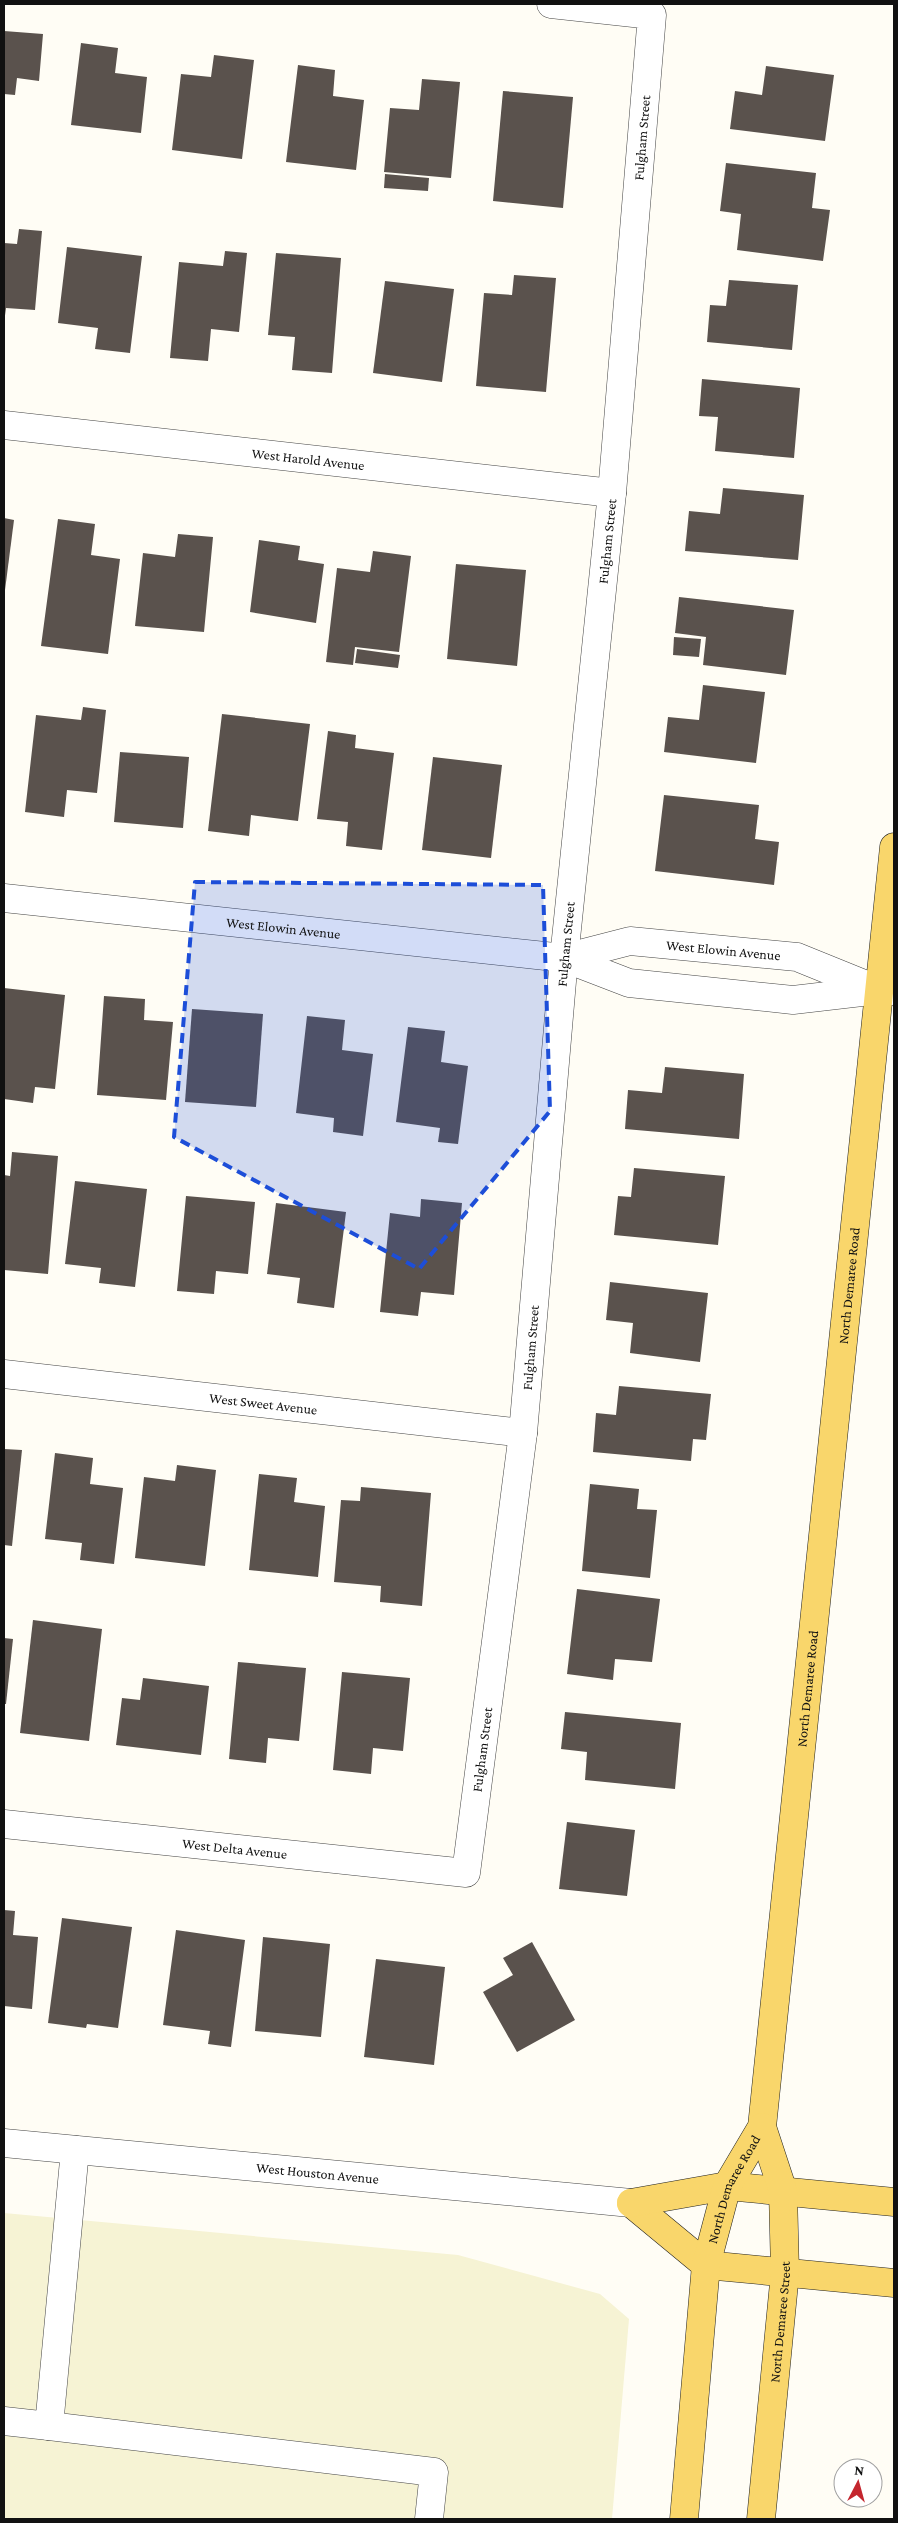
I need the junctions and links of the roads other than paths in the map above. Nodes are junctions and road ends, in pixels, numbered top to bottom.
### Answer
1 (551, 4) edge
2 (4, 424) edge
3 (612, 493) junction
4 (894, 847) edge
5 (4, 898) edge
6 (564, 958) junction
7 (887, 991) edge
8 (4, 1374) edge
9 (523, 1433) junction
10 (4, 1824) edge
11 (466, 1873) joint
12 (762, 2127) junction
13 (4, 2143) edge
14 (75, 2150) junction
15 (727, 2186) junction
16 (783, 2191) junction
17 (894, 2202) edge
18 (631, 2204) junction
19 (706, 2265) junction
20 (785, 2273) junction
21 (894, 2283) edge
22 (4, 2421) edge
23 (49, 2426) junction
24 (429, 2519) edge
25 (684, 2519) edge
26 (761, 2519) edge

1 - 3 street, Fulgham Street
2 - 3 street, West Harold Avenue
3 - 6 street, Fulgham Street
4 - 7 main road, North Demaree Road
5 - 6 street, West Elowin Avenue
6 - 7 street, West Elowin Avenue
6 - 7 street, West Elowin Avenue
6 - 9 street, Fulgham Street
7 - 12 main road, North Demaree Road
8 - 9 street, West Sweet Avenue
9 - 11 street, Fulgham Street
10 - 11 street, West Delta Avenue
12 - 15 main road, North Demaree Road
12 - 16 main road, North Demaree Street
13 - 14 street, West Houston Avenue
14 - 18 street, West Houston Avenue
14 - 23 street
15 - 16 main road, West Houston Avenue
15 - 18 main road, West Houston Avenue
15 - 19 main road, North Demaree Road
16 - 17 main road, West Houston Avenue
16 - 20 main road, North Demaree Street
18 - 19 main road
19 - 20 main road
19 - 25 main road, North Demaree Road
20 - 21 main road
20 - 26 main road, North Demaree Street
22 - 23 street
23 - 24 street

